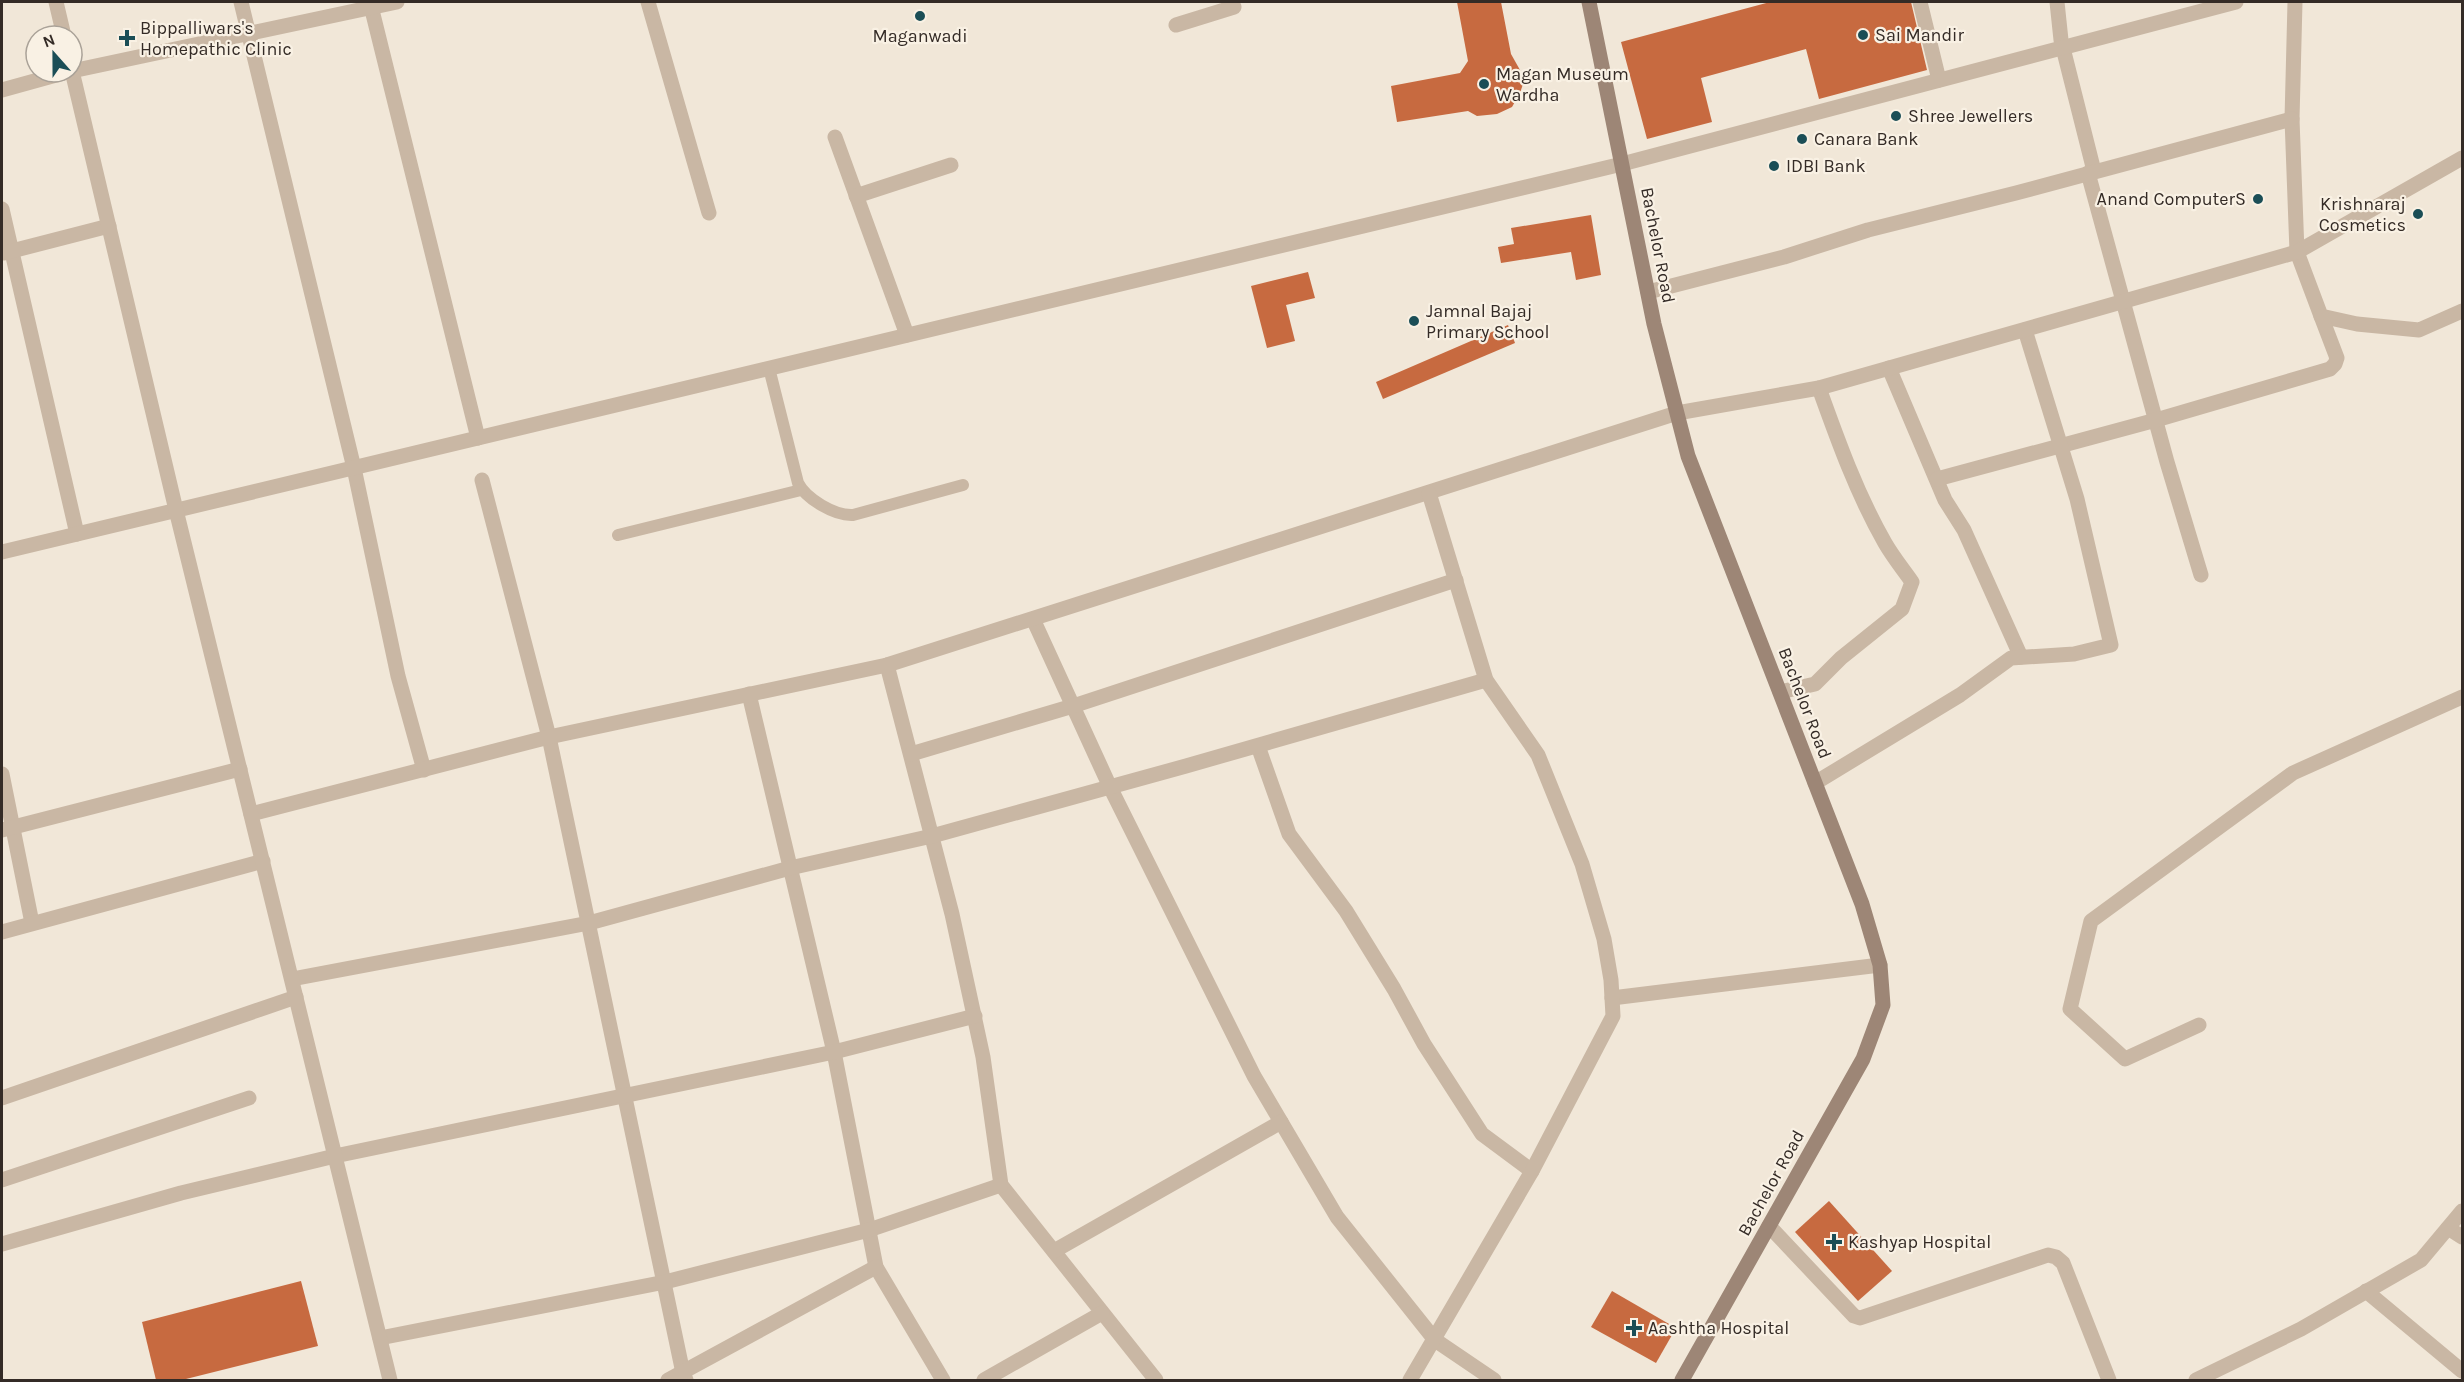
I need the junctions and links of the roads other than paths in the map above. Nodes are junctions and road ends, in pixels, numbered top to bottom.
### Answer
1 (56, 2) edge
2 (241, 2) edge
3 (397, 2) edge
4 (648, 2) edge
5 (1232, 2) edge
6 (1589, 2) edge
7 (1920, 2) edge
8 (2057, 2) edge
9 (2236, 2) edge
10 (2295, 2) edge
11 (371, 5) edge
12 (61, 24) edge
13 (1176, 25) dead end
14 (249, 33) junction
15 (2063, 47) junction
16 (84, 68) edge
17 (1940, 80) junction
18 (24, 84) edge
19 (75, 84) edge
20 (2, 90) edge
21 (2292, 119) junction
22 (835, 137) dead end
23 (2463, 158) edge
24 (1622, 164) junction
25 (951, 165) dead end
26 (2091, 172) junction
27 (856, 196) junction
28 (2, 209) edge
29 (710, 213) dead end
30 (109, 226) junction
31 (2297, 252) junction
32 (7, 253) edge
33 (1648, 292) junction
34 (2122, 302) junction
35 (2463, 310) edge
36 (2321, 316) junction
37 (2025, 330) junction
38 (907, 335) junction
39 (769, 368) junction
40 (1889, 368) junction
41 (1819, 388) junction
42 (1677, 413) junction
43 (2156, 420) junction
44 (478, 438) junction
45 (2060, 445) junction
46 (354, 468) junction
47 (1936, 479) junction
48 (482, 480) dead end
49 (963, 485) dead end
50 (801, 490) junction
51 (1429, 493) junction
52 (176, 510) junction
53 (77, 534) junction
54 (618, 536) dead end
55 (2, 552) edge
56 (2201, 575) dead end
57 (1456, 580) junction
58 (1033, 619) junction
59 (2021, 657) junction
60 (887, 664) junction
61 (1486, 680) junction
62 (1780, 692) junction
63 (748, 694) junction
64 (2463, 697) edge
65 (1073, 706) junction
66 (549, 737) junction
67 (1258, 746) junction
68 (911, 754) junction
69 (240, 769) junction
70 (424, 770) junction
71 (2, 774) edge
72 (1815, 783) junction
73 (1110, 788) junction
74 (251, 814) junction
75 (7, 828) edge
76 (932, 836) junction
77 (263, 861) junction
78 (790, 868) junction
79 (32, 923) junction
80 (589, 923) junction
81 (2, 932) edge
82 (1880, 965) junction
83 (291, 979) junction
84 (296, 997) junction
85 (1612, 998) junction
86 (975, 1016) junction
87 (2199, 1025) dead end
88 (834, 1052) junction
89 (626, 1096) junction
90 (2, 1098) edge
91 (249, 1098) dead end
92 (1281, 1122) junction
93 (335, 1156) junction
94 (1532, 1171) junction
95 (2, 1180) edge
96 (1001, 1185) junction
97 (2463, 1211) edge
98 (1769, 1226) junction
99 (2448, 1228) junction
100 (869, 1230) junction
101 (2463, 1237) edge
102 (2, 1244) edge
103 (1054, 1251) junction
104 (876, 1267) junction
105 (665, 1282) junction
106 (2366, 1291) junction
107 (1102, 1312) junction
108 (380, 1338) junction
109 (1435, 1340) junction
110 (2463, 1371) edge
111 (685, 1377) edge
112 (390, 1380) edge
113 (668, 1380) edge
114 (943, 1380) edge
115 (984, 1380) edge
116 (1156, 1380) edge
117 (1410, 1380) edge
118 (1494, 1380) edge
119 (1682, 1380) edge
120 (2109, 1380) edge
121 (2196, 1380) edge

1 - 12 street
2 - 14 street
3 - 11 street
4 - 29 street
5 - 13 street
6 - 24 main road, Bachelor Road
7 - 17 street
8 - 15 street
9 - 15 street
10 - 21 street
11 - 14 street
11 - 44 street
14 - 16 street
14 - 46 street
15 - 17 street
15 - 26 street
17 - 24 street
18 - 20 street
19 - 30 street
21 - 26 street
21 - 31 street
22 - 27 street
23 - 31 street
24 - 33 main road, Bachelor Road
24 - 38 street
25 - 27 street
26 - 33 street
26 - 34 street
27 - 38 street
28 - 32 street
30 - 32 street
30 - 52 street
31 - 34 street
31 - 36 street
32 - 53 street
33 - 42 main road, Bachelor Road
34 - 37 street
34 - 43 street
35 - 36 street
36 - 43 street
37 - 40 street
37 - 45 street
38 - 39 street
39 - 44 street
39 - 50 lane
40 - 41 street
40 - 47 street
41 - 42 street
41 - 62 street
42 - 51 street
42 - 62 main road, Bachelor Road
43 - 45 street
43 - 56 street
44 - 46 street
45 - 47 street
45 - 59 street
46 - 52 street
46 - 70 street
47 - 59 street
48 - 66 street
49 - 50 lane
50 - 54 lane
51 - 57 street
51 - 58 street
52 - 53 street
52 - 69 street
53 - 55 street
57 - 61 street
57 - 65 street
58 - 60 street
58 - 65 street
59 - 72 street
60 - 63 street
60 - 68 street
61 - 67 street
61 - 85 street
62 - 72 main road, Bachelor Road
63 - 66 street
63 - 78 street
64 - 87 street
65 - 68 street
65 - 73 street
66 - 70 street
66 - 80 street
67 - 73 street
67 - 94 street
68 - 76 street
69 - 74 street
69 - 75 street
70 - 74 street
71 - 75 street
72 - 82 main road, Bachelor Road
73 - 76 street
73 - 92 street
74 - 77 street
75 - 79 street
76 - 78 street
76 - 86 street
77 - 79 street
77 - 83 street
78 - 80 street
78 - 88 street
79 - 81 street
80 - 83 street
80 - 89 street
82 - 85 street
82 - 98 main road, Bachelor Road
83 - 84 street
84 - 90 street
84 - 93 street
85 - 94 street
86 - 88 street
86 - 96 street
88 - 89 street
88 - 100 street
89 - 93 street
89 - 105 street
91 - 95 street
92 - 103 street
92 - 109 street
93 - 102 street
93 - 108 street
94 - 109 street
96 - 100 street
96 - 103 street
97 - 99 street
98 - 119 main road, Bachelor Road
98 - 120 street
99 - 101 street
99 - 106 street
100 - 104 street
100 - 105 street
103 - 107 street
104 - 111 street
104 - 114 street
105 - 108 street
105 - 111 street
106 - 110 street
106 - 121 street
107 - 115 street
107 - 116 street
108 - 112 street
109 - 117 street
109 - 118 street
111 - 113 street

